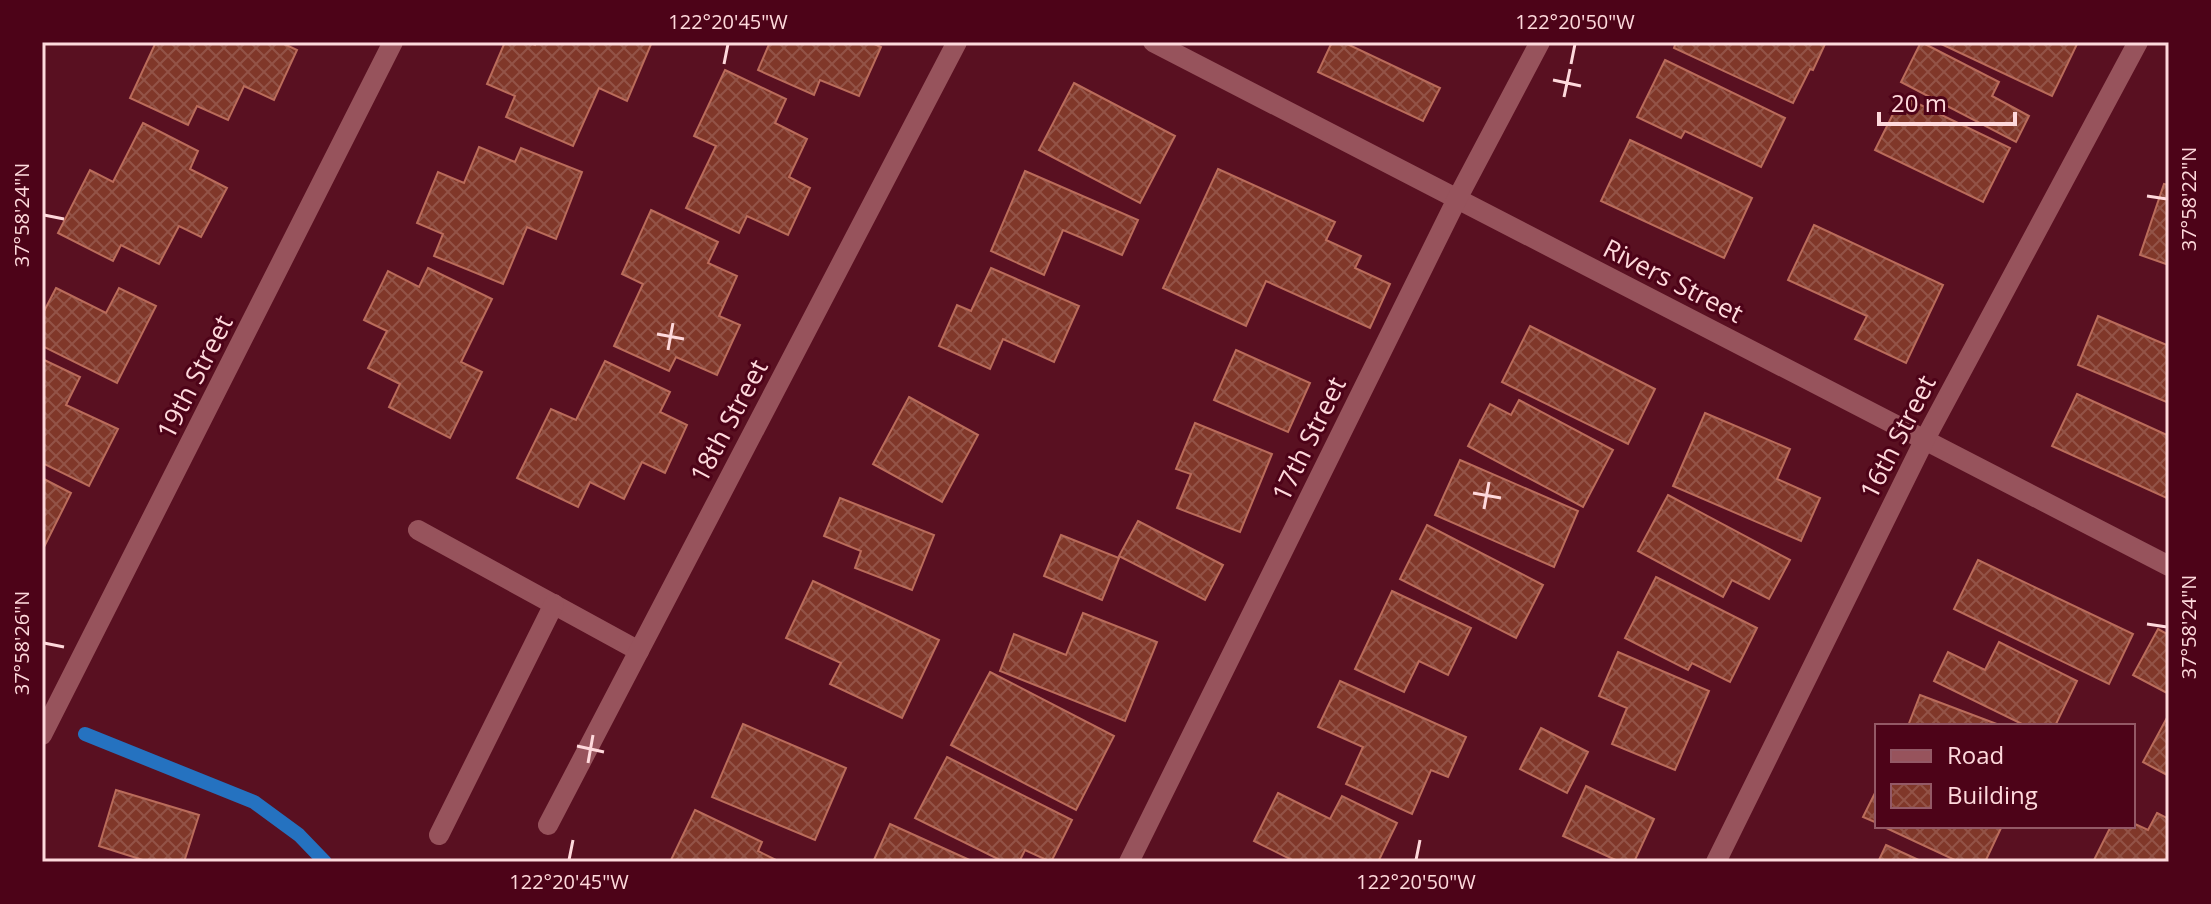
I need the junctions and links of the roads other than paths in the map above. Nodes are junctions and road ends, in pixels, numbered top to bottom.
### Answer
1 (393, 42) edge
2 (957, 42) edge
3 (1153, 42) edge
4 (1540, 42) edge
5 (2138, 42) edge
6 (1457, 199) junction
7 (1924, 441) junction
8 (418, 530) dead end
9 (2169, 566) edge
10 (554, 604) junction
11 (639, 651) junction
12 (42, 735) edge
13 (548, 825) dead end
14 (439, 835) dead end
15 (1129, 862) edge
16 (1716, 862) edge

1 - 12 street, 19th Street
2 - 11 street, 18th Street
3 - 6 street, Rivers Street
4 - 6 street, 17th Street
5 - 7 street, 16th Street
6 - 7 street, Rivers Street
6 - 15 street, 17th Street
7 - 9 street, Rivers Street
7 - 16 street, 16th Street
8 - 10 street
10 - 11 street
10 - 14 street
11 - 13 street, 18th Street

